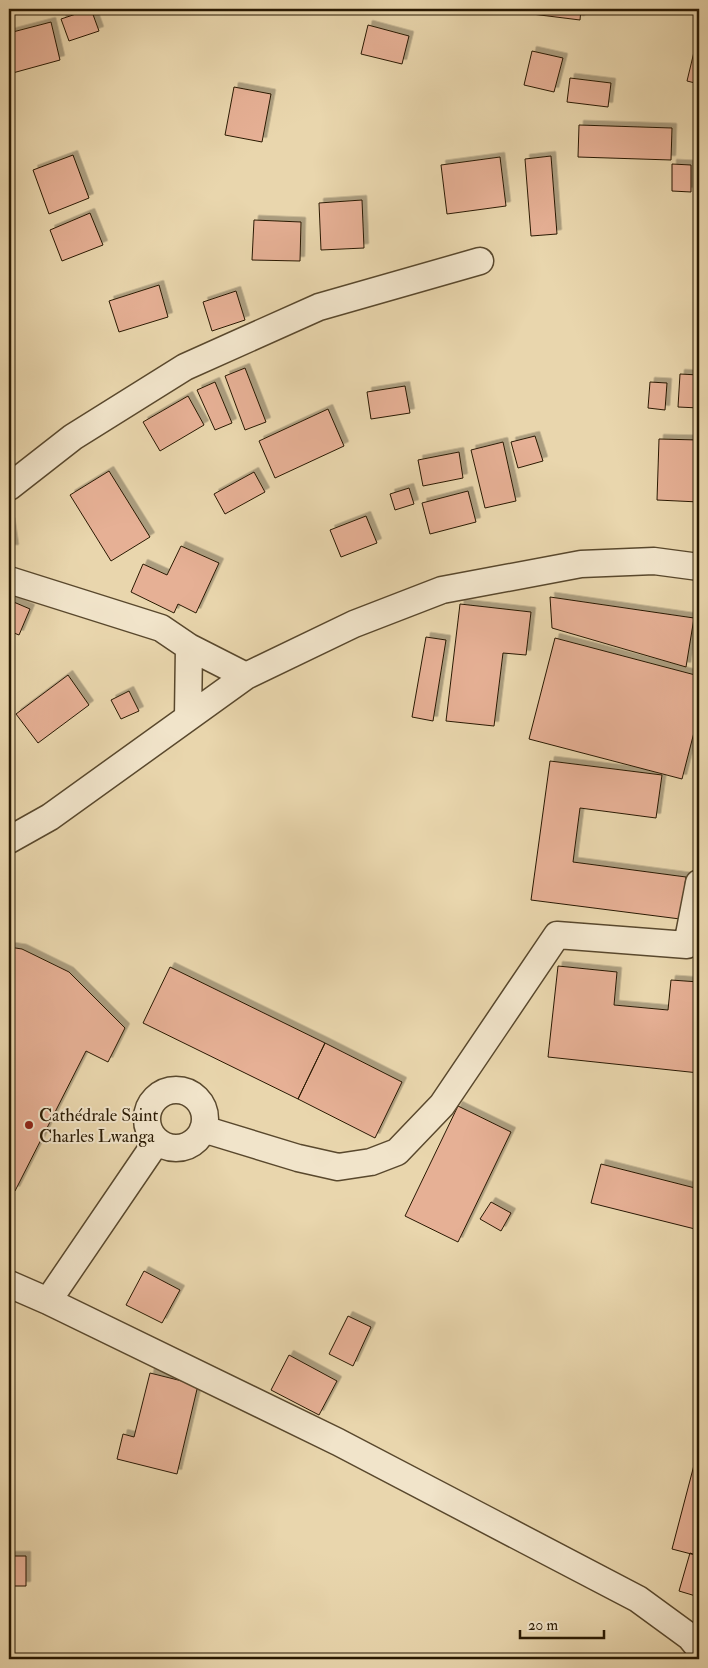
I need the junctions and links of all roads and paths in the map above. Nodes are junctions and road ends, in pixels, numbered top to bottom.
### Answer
1 (480, 261) dead end
2 (9, 487) edge
3 (699, 567) edge
4 (9, 580) edge
5 (189, 647) junction
6 (246, 676) junction
7 (188, 717) junction
8 (9, 840) edge
9 (699, 883) edge
10 (203, 1128) junction
11 (157, 1141) junction
12 (9, 1284) edge
13 (48, 1301) junction
14 (699, 1648) edge

1 - 2 street
3 - 6 street
4 - 5 street
5 - 6 street
5 - 7 street
6 - 7 street
7 - 8 street
9 - 10 street
10 - 11 street
10 - 11 street
11 - 13 street
12 - 13 street
13 - 14 street

